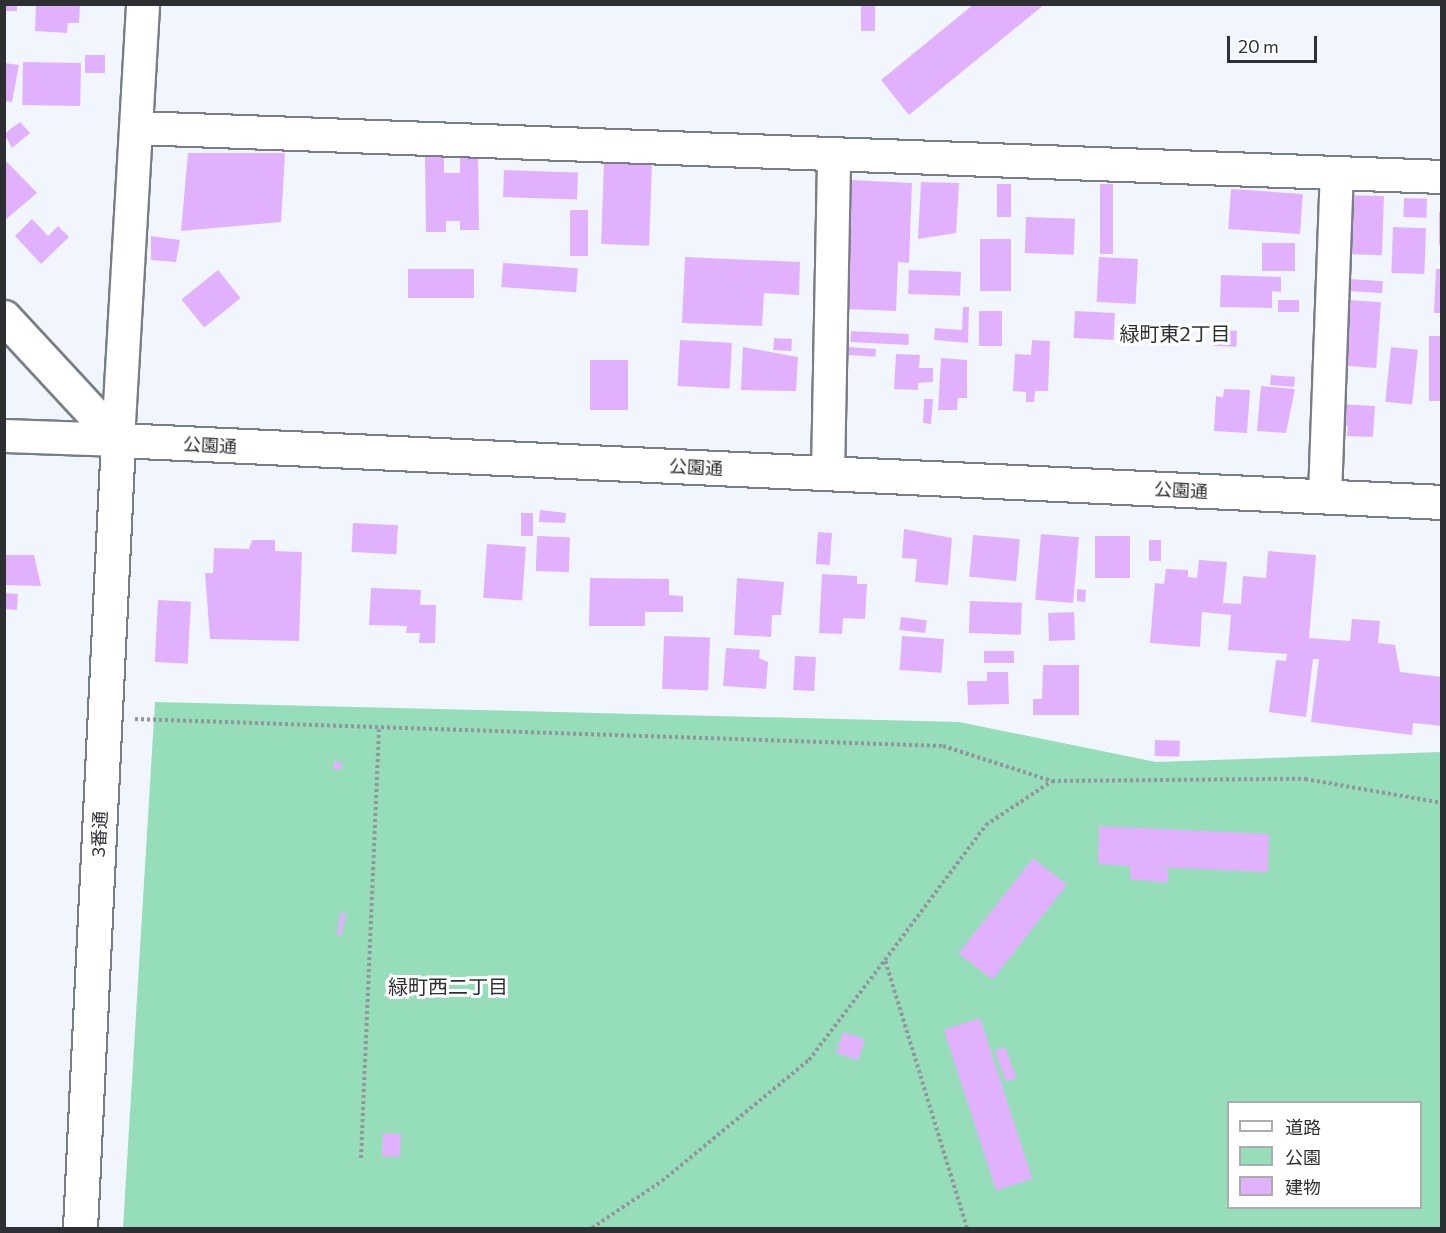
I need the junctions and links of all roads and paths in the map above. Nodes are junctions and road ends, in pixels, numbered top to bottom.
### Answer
1 (143, 4) edge
2 (137, 128) junction
3 (834, 154) junction
4 (1337, 173) junction
5 (1442, 177) edge
6 (4, 317) edge
7 (4, 436) edge
8 (118, 441) junction
9 (828, 474) junction
10 (1325, 496) junction
11 (1442, 502) edge
12 (134, 719) dead end
13 (379, 729) junction
14 (1052, 781) junction
15 (1442, 803) edge
16 (885, 960) junction
17 (361, 1158) dead end
18 (80, 1228) edge
19 (592, 1228) edge
20 (967, 1228) edge

1 - 2 street
2 - 3 street
2 - 8 street
3 - 4 street
3 - 9 street
4 - 5 street
4 - 10 street
6 - 8 street
7 - 8 street
8 - 9 street, 公園通
8 - 18 street, 3番通
9 - 10 street, 公園通
10 - 11 street, 公園通
12 - 13 path
13 - 14 path
13 - 17 path
14 - 15 path
14 - 16 path
16 - 19 path
16 - 20 path

